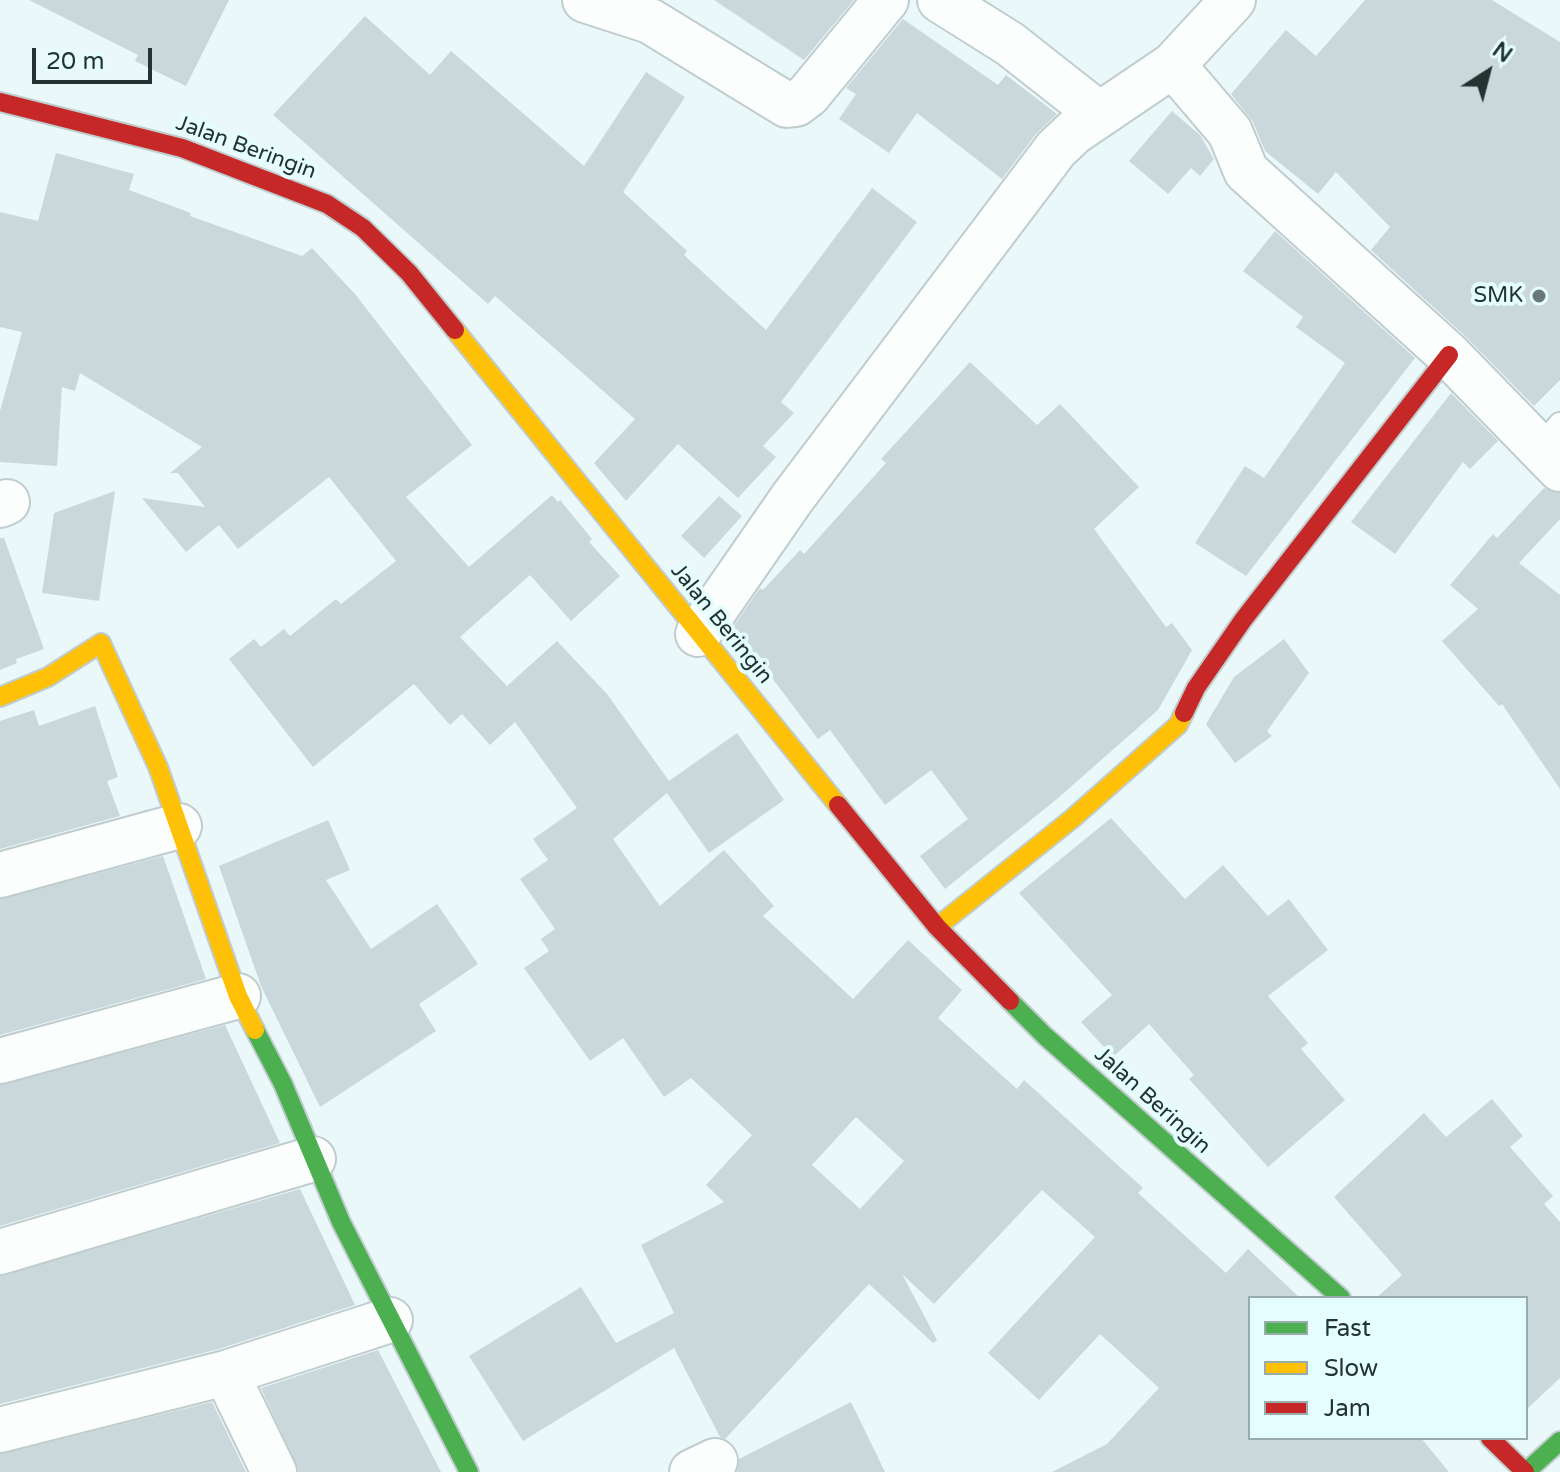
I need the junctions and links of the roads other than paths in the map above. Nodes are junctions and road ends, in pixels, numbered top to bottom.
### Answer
1 (886, 0) edge
2 (940, 0) edge
3 (1233, 0) edge
4 (582, 1) edge
5 (1173, 65) junction
6 (0, 102) edge
7 (1099, 114) junction
8 (1449, 355) junction
9 (1553, 446) edge
10 (698, 634) junction
11 (0, 697) edge
12 (179, 826) junction
13 (0, 875) edge
14 (937, 927) junction
15 (238, 996) junction
16 (0, 1061) edge
17 (313, 1159) junction
18 (0, 1252) edge
19 (1339, 1296) edge
20 (390, 1320) junction
21 (226, 1373) junction
22 (0, 1430) edge
23 (1492, 1440) edge
24 (1560, 1441) edge
25 (274, 1472) edge
26 (469, 1472) edge
27 (1525, 1472) edge

1 - 4 street
2 - 7 street
3 - 5 street
5 - 7 street
5 - 8 street
6 - 10 street, Jalan Beringin
7 - 10 street
8 - 9 street
8 - 14 street
10 - 14 street, Jalan Beringin
11 - 12 street
12 - 13 street
12 - 15 street
14 - 19 street, Jalan Beringin
15 - 16 street
15 - 17 street
17 - 18 street
17 - 20 street
20 - 21 street
20 - 26 street
21 - 22 street
21 - 25 street
23 - 27 street
24 - 27 street

